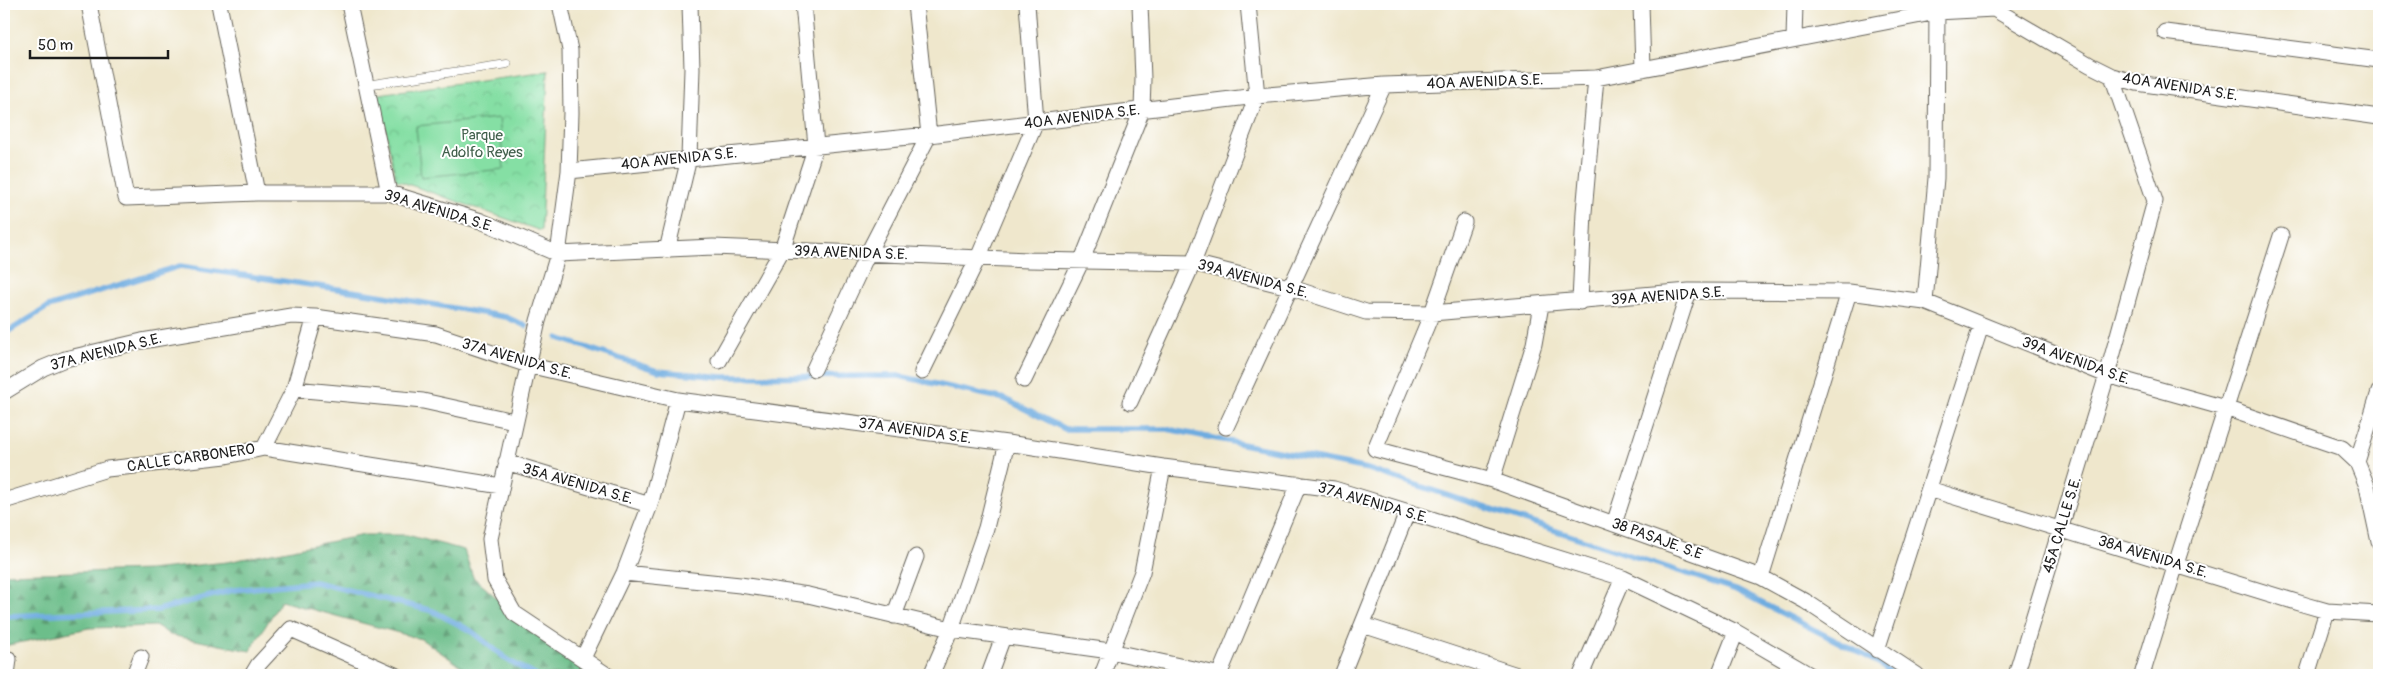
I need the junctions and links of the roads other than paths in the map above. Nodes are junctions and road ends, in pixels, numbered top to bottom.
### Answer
1 (89, 4) edge
2 (219, 4) edge
3 (349, 4) edge
4 (560, 4) edge
5 (690, 4) edge
6 (802, 4) edge
7 (915, 4) edge
8 (1027, 4) edge
9 (1140, 4) edge
10 (1248, 4) edge
11 (1641, 4) edge
12 (1795, 4) edge
13 (1937, 8) edge
14 (2165, 32) dead end
15 (1794, 38) junction
16 (2379, 60) edge
17 (507, 64) dead end
18 (1643, 69) junction
19 (2112, 76) junction
20 (1596, 78) junction
21 (366, 85) junction
22 (1384, 85) junction
23 (1257, 96) junction
24 (1142, 110) junction
25 (2379, 117) edge
26 (1036, 122) junction
27 (928, 135) junction
28 (816, 146) junction
29 (689, 158) junction
30 (569, 170) junction
31 (389, 192) junction
32 (257, 193) junction
33 (1464, 222) dead end
34 (2281, 236) dead end
35 (667, 250) junction
36 (782, 250) junction
37 (868, 253) junction
38 (558, 254) junction
39 (978, 258) junction
40 (1082, 260) junction
41 (1193, 263) junction
42 (1289, 287) junction
43 (1689, 291) junction
44 (1849, 292) junction
45 (1580, 302) junction
46 (1926, 302) junction
47 (1541, 305) junction
48 (1432, 313) junction
49 (314, 317) junction
50 (1982, 326) junction
51 (719, 361) dead end
52 (528, 365) junction
53 (814, 369) dead end
54 (922, 372) dead end
55 (2107, 375) junction
56 (1024, 380) dead end
57 (294, 389) junction
58 (4, 392) edge
59 (2379, 392) edge
60 (678, 400) junction
61 (1130, 402) dead end
62 (2225, 408) junction
63 (514, 421) junction
64 (1226, 427) dead end
65 (1007, 443) junction
66 (264, 448) junction
67 (506, 462) junction
68 (2357, 462) junction
69 (1163, 467) junction
70 (1492, 480) junction
71 (1299, 484) junction
72 (501, 486) junction
73 (1928, 489) junction
74 (4, 501) edge
75 (650, 505) junction
76 (1407, 513) junction
77 (1614, 524) junction
78 (2060, 529) junction
79 (2379, 542) edge
80 (916, 557) dead end
81 (2176, 564) junction
82 (624, 573) junction
83 (1761, 577) junction
84 (1623, 578) junction
85 (2327, 611) junction
86 (2379, 614) edge
87 (894, 616) junction
88 (1362, 625) junction
89 (951, 628) junction
90 (1736, 632) junction
91 (1003, 637) junction
92 (1877, 650) junction
93 (1110, 651) junction
94 (141, 658) dead end
95 (583, 658) junction
96 (9, 659) dead end
97 (7, 675) edge
98 (134, 675) edge
99 (252, 675) edge
100 (395, 675) edge
101 (607, 675) edge
102 (931, 675) edge
103 (989, 675) edge
104 (1102, 675) edge
105 (1220, 675) edge
106 (1342, 675) edge
107 (1517, 675) edge
108 (1581, 675) edge
109 (1719, 675) edge
110 (1810, 675) edge
111 (1918, 675) edge
112 (2016, 675) edge
113 (2142, 675) edge
114 (2307, 675) edge

1 - 32 street, 39A AVENIDA S.E.
2 - 32 street
3 - 21 street
4 - 30 street
5 - 29 street
6 - 28 street
7 - 27 street
8 - 26 street
9 - 24 street
10 - 23 street
11 - 18 street
12 - 15 street
13 - 15 street, 40A AVENIDA S.E.
13 - 19 street, 40A AVENIDA S.E.
13 - 46 street
14 - 16 street
15 - 18 street, 40A AVENIDA S.E.
17 - 21 lane
18 - 20 street, 40A AVENIDA S.E.
19 - 25 street, 40A AVENIDA S.E.
19 - 55 street, 45A CALLE S.E.
20 - 22 street, 40A AVENIDA S.E.
20 - 45 street
21 - 31 street
22 - 23 street, 40A AVENIDA S.E.
22 - 42 street
23 - 24 street, 40A AVENIDA S.E.
23 - 41 street
24 - 26 street, 40A AVENIDA S.E.
24 - 40 street
26 - 27 street, 40A AVENIDA S.E.
26 - 39 street
27 - 28 street, 40A AVENIDA S.E.
27 - 37 street
28 - 29 street, 40A AVENIDA S.E.
28 - 36 street
29 - 30 street, 40A AVENIDA S.E.
29 - 35 street
30 - 38 street
31 - 32 street, 39A AVENIDA S.E.
31 - 38 street, 39A AVENIDA S.E.
33 - 48 street
34 - 62 street
35 - 36 street, 39A AVENIDA S.E.
35 - 38 street, 39A AVENIDA S.E.
36 - 37 street, 39A AVENIDA S.E.
36 - 51 street
37 - 39 street, 39A AVENIDA S.E.
37 - 53 street
38 - 52 street
39 - 40 street, 39A AVENIDA S.E.
39 - 54 street
40 - 41 street, 39A AVENIDA S.E.
40 - 56 street
41 - 42 street, 39A AVENIDA S.E.
41 - 61 street
42 - 48 street, 39A AVENIDA S.E.
42 - 64 street
43 - 44 street, 39A AVENIDA S.E.
43 - 45 street, 39A AVENIDA S.E.
43 - 77 street
44 - 46 street, 39A AVENIDA S.E.
44 - 83 street
45 - 47 street, 39A AVENIDA S.E.
46 - 50 street, 39A AVENIDA S.E.
47 - 48 street, 39A AVENIDA S.E.
47 - 70 street
48 - 70 street, 38 PASAJE. S.E
49 - 52 street, 37A AVENIDA S.E.
49 - 57 street
49 - 58 street, 37A AVENIDA S.E.
50 - 55 street, 39A AVENIDA S.E.
50 - 73 street
52 - 60 street, 37A AVENIDA S.E.
52 - 63 street
55 - 62 street, 39A AVENIDA S.E.
55 - 78 street, 45A CALLE S.E.
57 - 63 street
57 - 66 street
59 - 68 street
60 - 65 street, 37A AVENIDA S.E.
60 - 75 street
62 - 68 street, 39A AVENIDA S.E.
62 - 81 street
63 - 67 street
65 - 69 street, 37A AVENIDA S.E.
65 - 89 street
66 - 72 street, CALLE CARBONERO
66 - 74 street, CALLE CARBONERO
67 - 72 street
67 - 75 street, 35A AVENIDA S.E.
68 - 79 street
69 - 71 street, 37A AVENIDA S.E.
69 - 93 street
70 - 77 street, 38 PASAJE. S.E
71 - 76 street, 37A AVENIDA S.E.
71 - 105 street
72 - 95 street
73 - 78 street, 38A AVENIDA S.E.
73 - 92 street
75 - 82 street
76 - 84 street, 37A AVENIDA S.E.
76 - 88 street
77 - 83 street, 38 PASAJE. S.E
78 - 81 street, 38A AVENIDA S.E.
78 - 112 street, 45A CALLE S.E.
80 - 87 street
81 - 85 street, 38A AVENIDA S.E.
81 - 113 street
82 - 87 street
82 - 95 street
83 - 92 street, 38 PASAJE. S.E
84 - 90 street, 37A AVENIDA S.E.
84 - 108 street
85 - 86 street, 38A AVENIDA S.E.
85 - 114 street
87 - 89 street
88 - 106 street
88 - 107 street
89 - 91 street
89 - 102 street
90 - 109 street
90 - 110 street, 37A AVENIDA S.E.
91 - 93 street
91 - 103 street
92 - 111 street, 38 PASAJE. S.E
93 - 104 street
93 - 105 street
94 - 98 street
95 - 101 street
96 - 97 street
99 - 100 street

